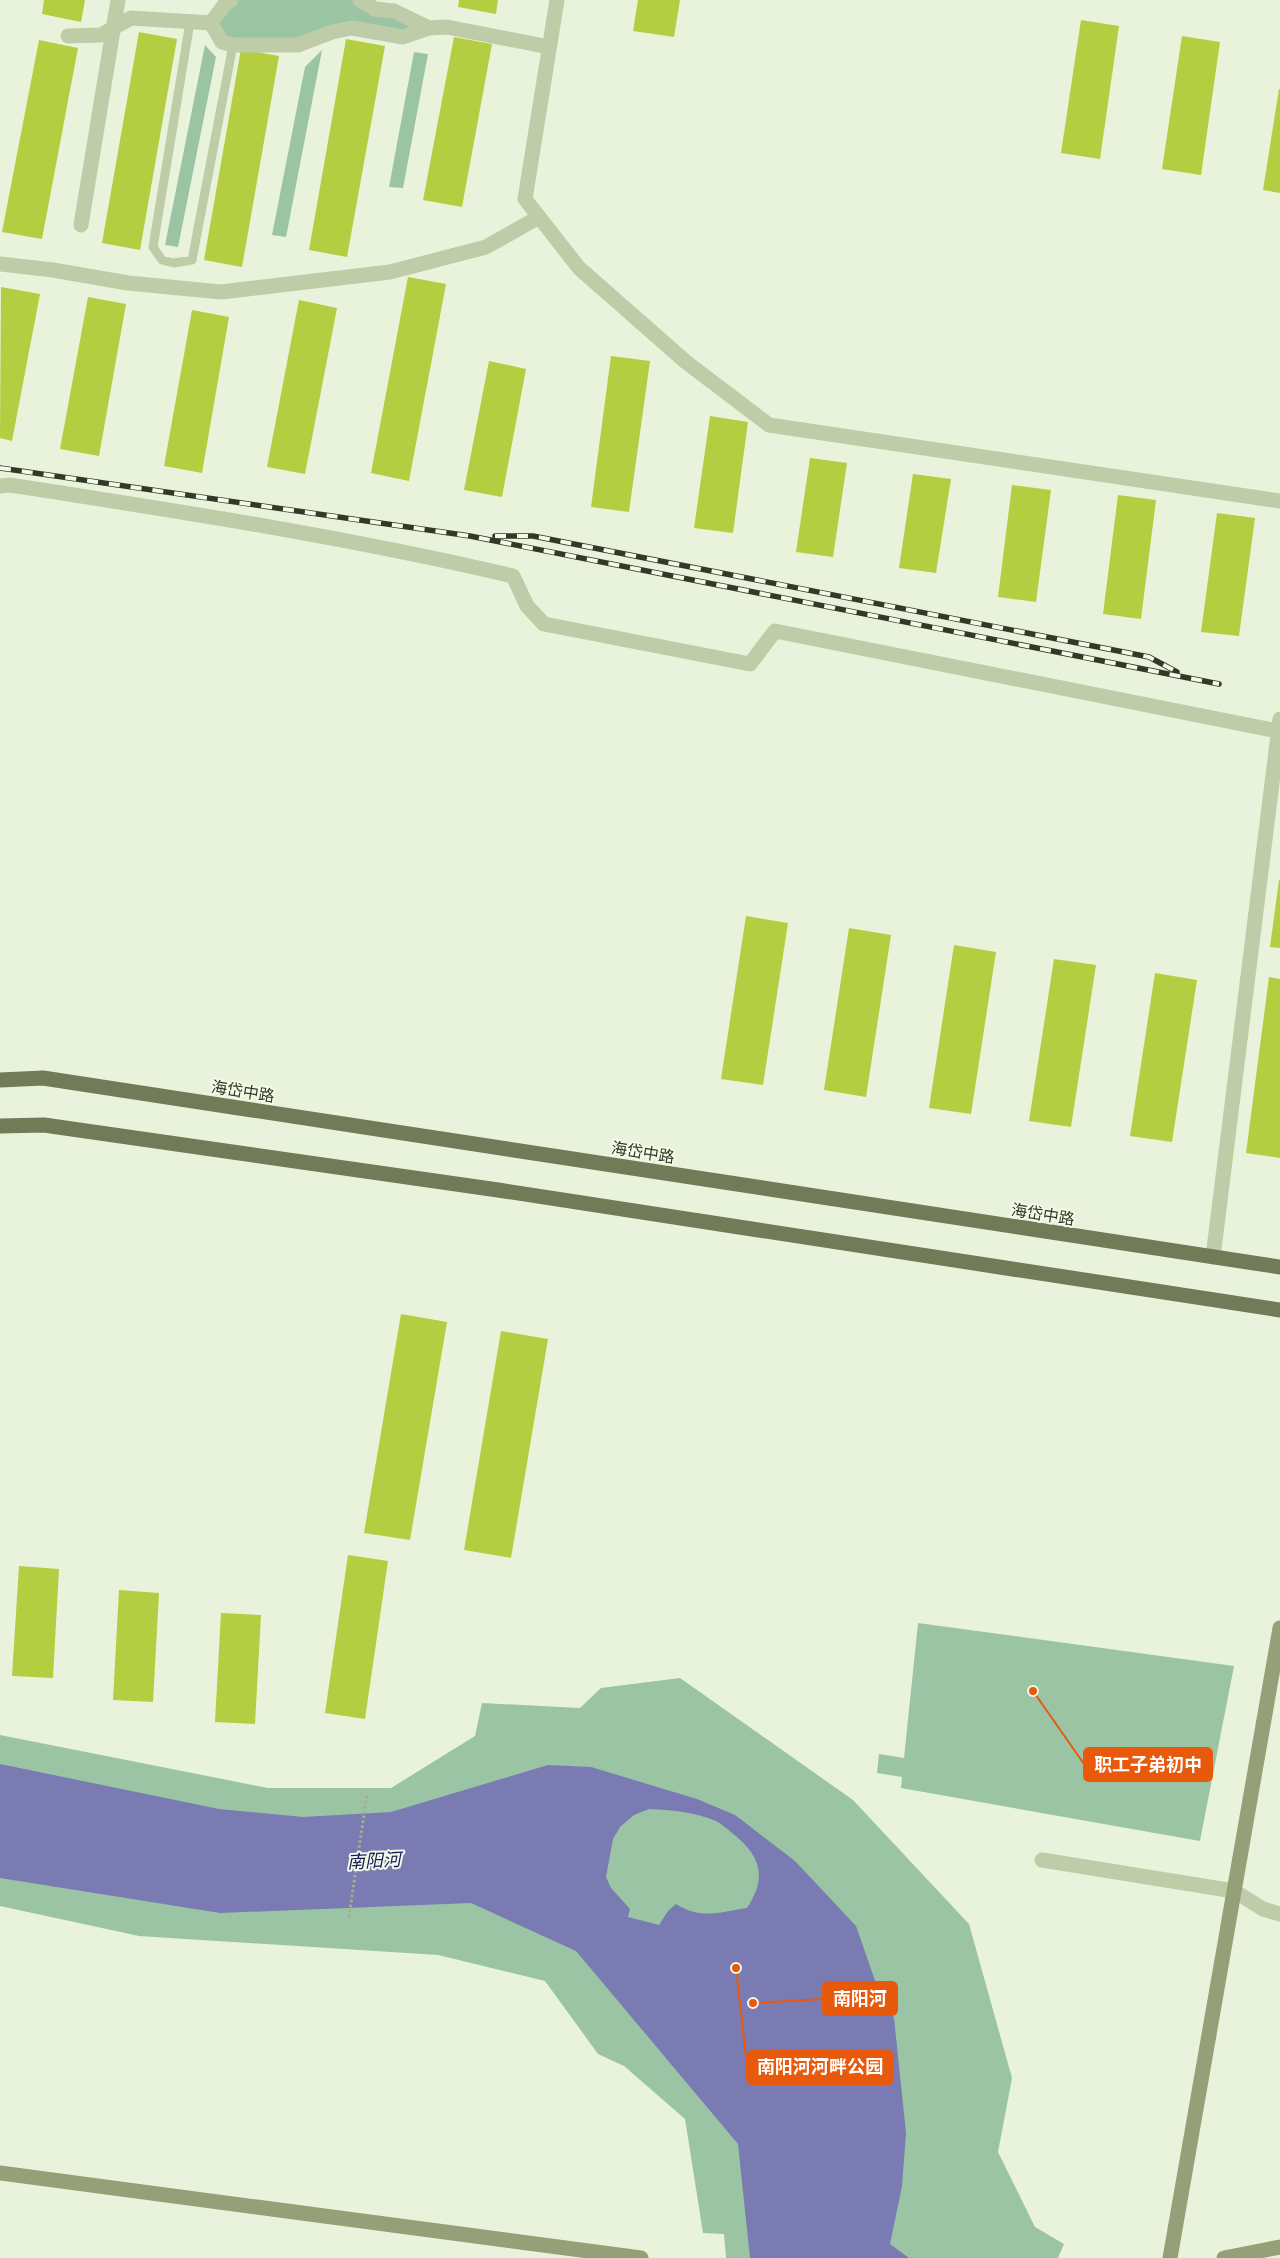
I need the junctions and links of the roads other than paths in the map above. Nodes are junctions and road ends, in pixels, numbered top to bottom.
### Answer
1 (118, 0) edge
2 (230, 0) edge
3 (360, 0) edge
4 (557, 0) edge
5 (190, 22) junction
6 (211, 23) junction
7 (429, 28) junction
8 (113, 29) junction
9 (68, 36) dead end
10 (233, 45) junction
11 (549, 47) junction
12 (539, 217) junction
13 (81, 225) dead end
14 (0, 264) edge
15 (0, 486) edge
16 (1280, 501) edge
17 (1279, 725) edge
18 (0, 1080) edge
19 (0, 1126) edge
20 (1213, 1257) junction
21 (1280, 1268) edge
22 (1280, 1310) edge
23 (1280, 1628) edge
24 (1042, 1860) dead end
25 (1234, 1891) junction
26 (1280, 1914) edge
27 (0, 2173) edge
28 (1280, 2247) edge
29 (641, 2258) edge
30 (1170, 2258) edge
31 (1224, 2258) edge

1 - 8 street
2 - 6 street
3 - 7 street
4 - 11 street
5 - 6 street
5 - 8 street
5 - 10 lane
6 - 10 street
7 - 10 street
7 - 11 street
8 - 9 street
8 - 13 street
11 - 12 street
12 - 14 street
12 - 16 street
15 - 17 street
17 - 20 street
18 - 20 main road, 海岱中路
19 - 22 main road
20 - 21 main road, 海岱中路
23 - 25 street
24 - 25 street
25 - 26 street
25 - 30 street
27 - 29 street
28 - 31 street

